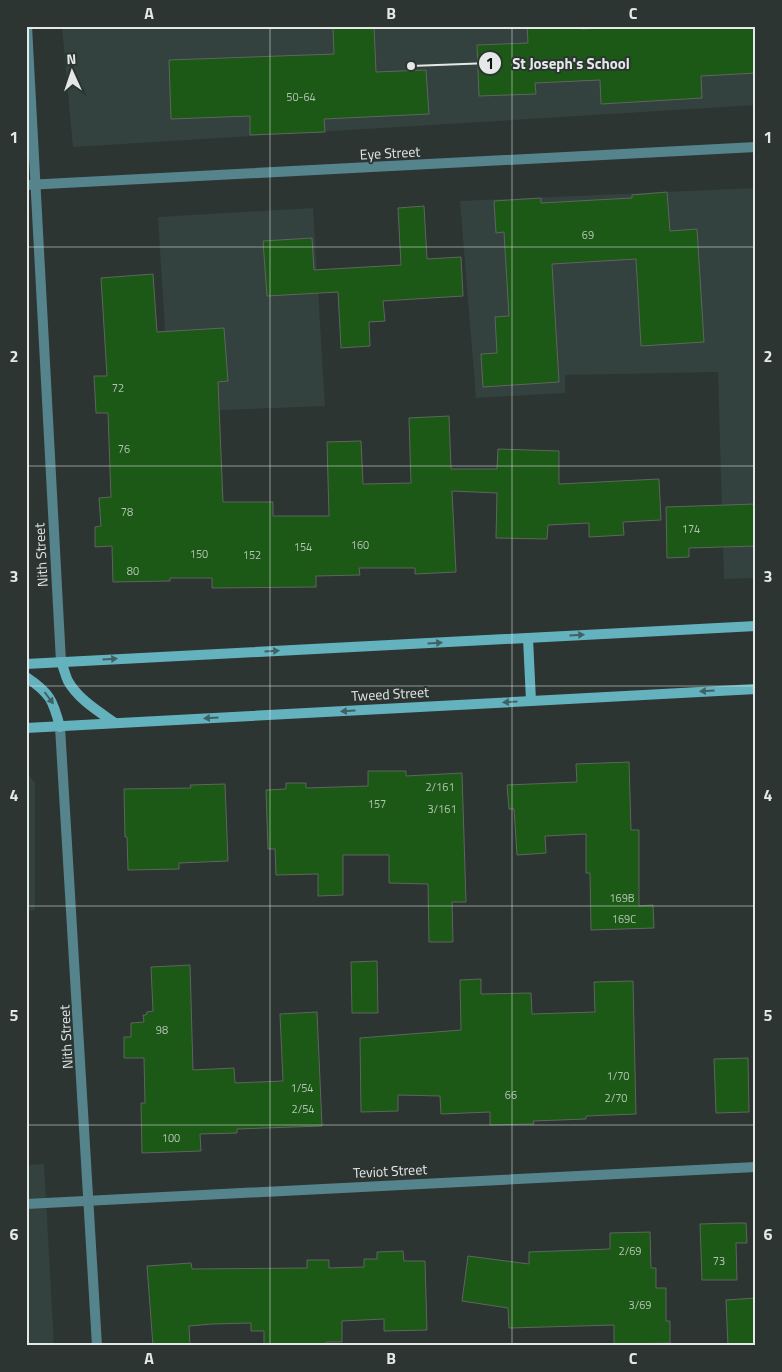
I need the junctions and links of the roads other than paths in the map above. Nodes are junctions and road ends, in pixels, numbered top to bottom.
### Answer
1 (27, 26) edge
2 (756, 147) edge
3 (31, 185) edge
4 (756, 626) edge
5 (528, 638) junction
6 (61, 662) junction
7 (26, 664) edge
8 (26, 677) edge
9 (756, 689) edge
10 (531, 701) junction
11 (115, 723) junction
12 (60, 727) junction
13 (26, 728) edge
14 (756, 1167) edge
15 (89, 1200) junction
16 (26, 1204) edge
17 (97, 1346) edge

1 - 3 street, Nith Street
2 - 3 street, Eye Street
3 - 6 street, Nith Street
5 -> 4 main road
6 -> 5 main road
5 - 10 main road
6 - 7 main road
6 - 11 main road
8 -> 12 main road
9 -> 10 main road, Tweed Street
10 -> 11 main road, Tweed Street
11 - 12 main road, Tweed Street
12 - 13 main road, Tweed Street
12 - 15 street, Nith Street
14 - 15 street, Teviot Street
15 - 16 street, Teviot Street
15 - 17 street, Nith Street

